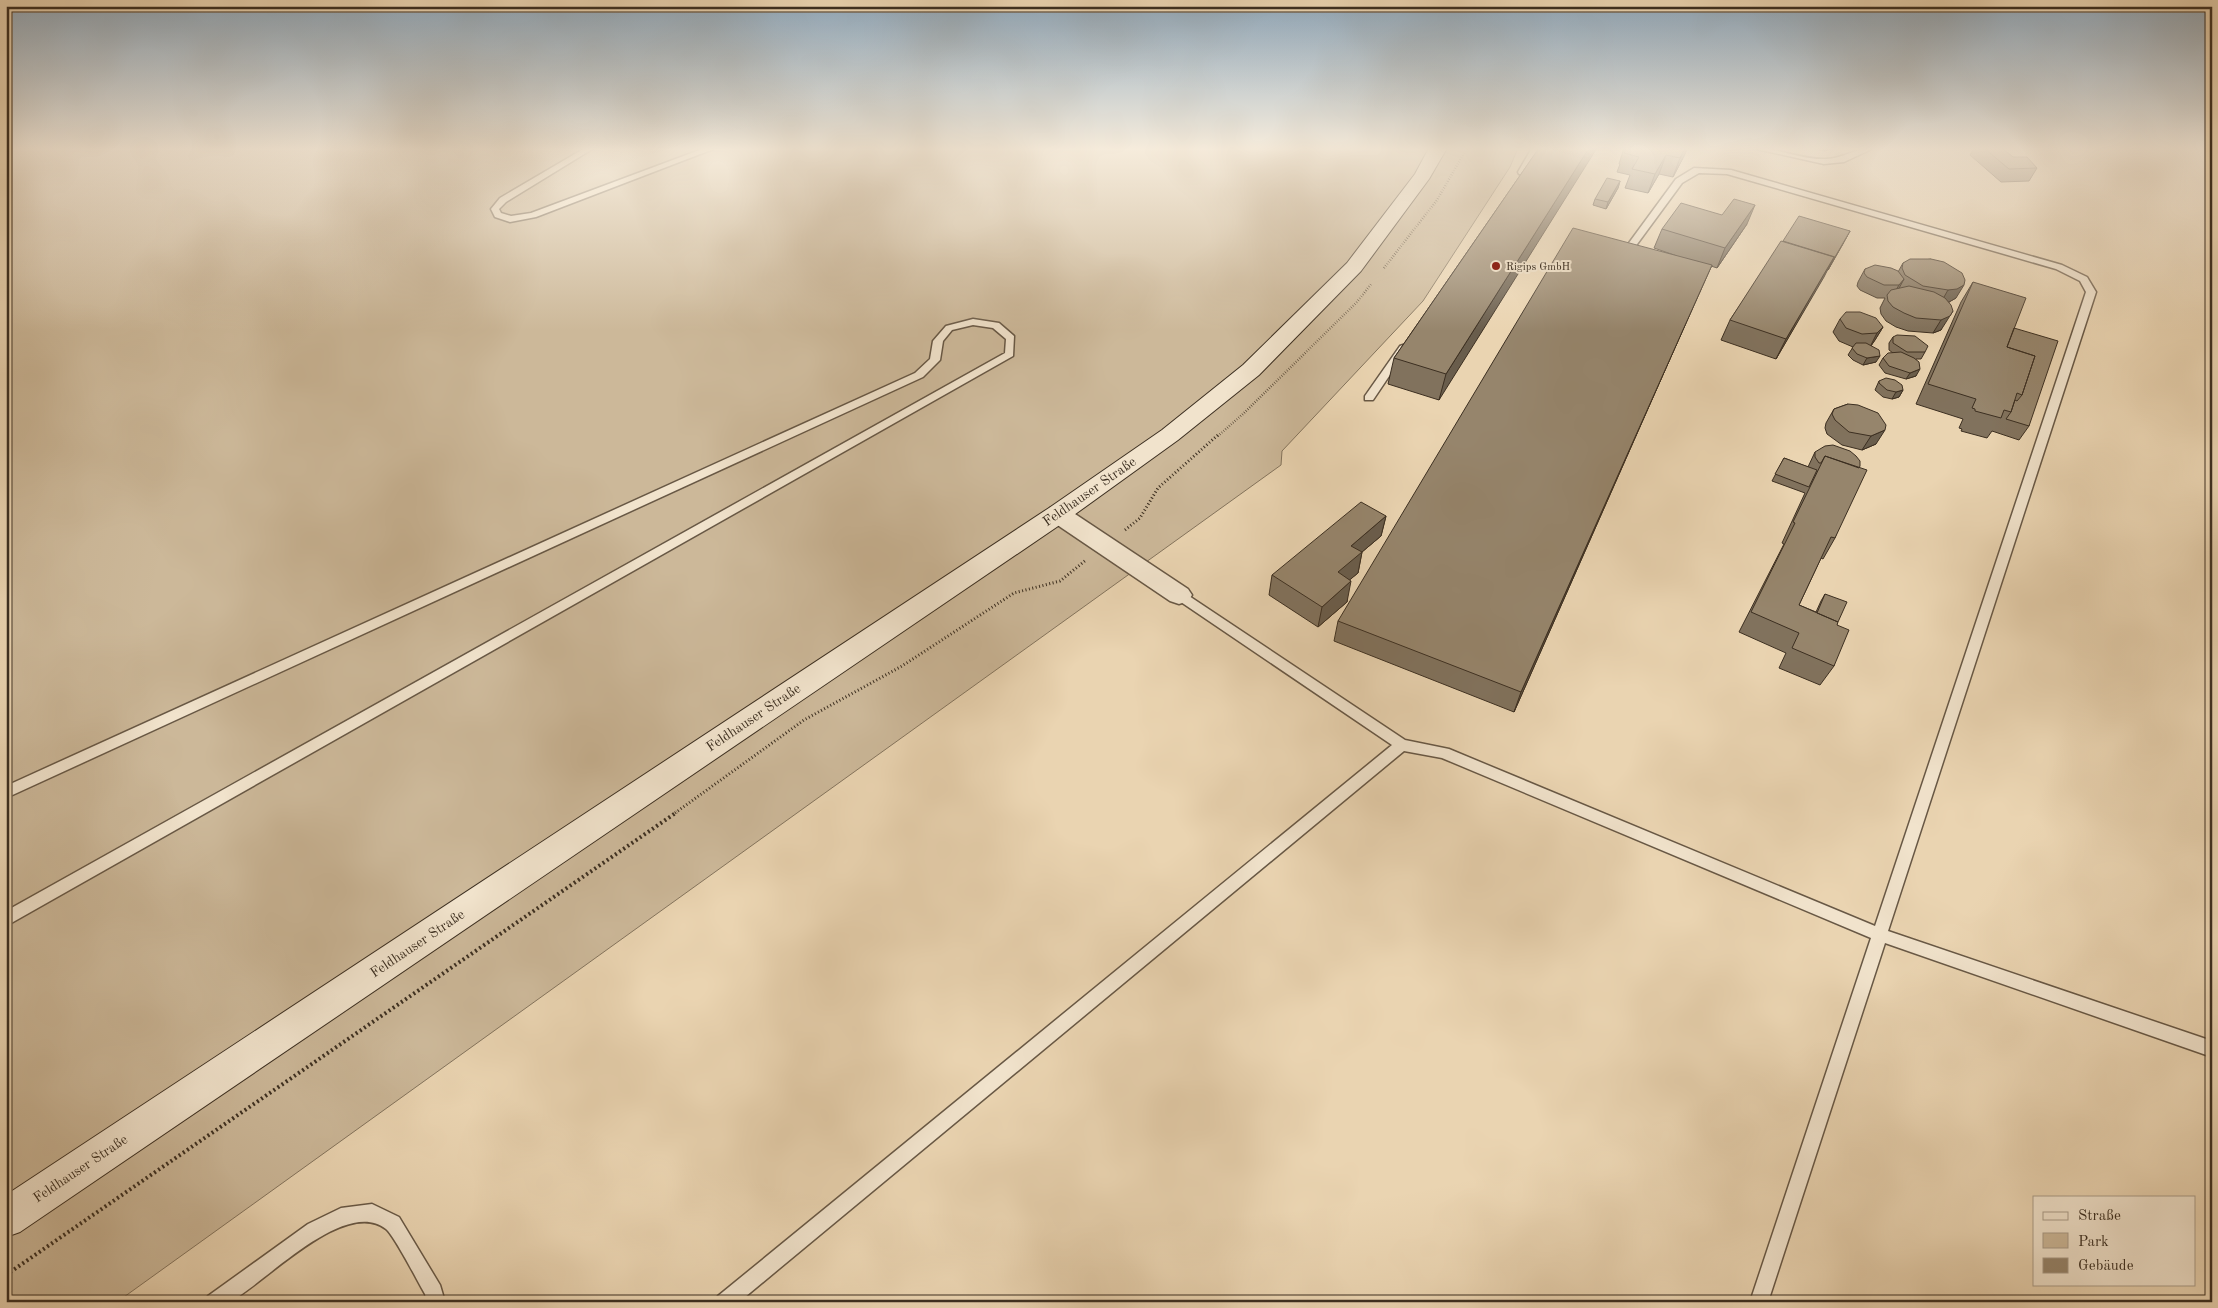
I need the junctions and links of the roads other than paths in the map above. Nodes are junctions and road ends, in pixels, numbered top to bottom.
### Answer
1 (495, 209) edge
2 (546, 209) edge
3 (1397, 209) edge
4 (1658, 209) edge
5 (1857, 209) edge
6 (1629, 249) edge
7 (1408, 340) edge
8 (1369, 398) dead end
9 (1058, 514) junction
10 (1179, 594) joint
11 (1402, 745) junction
12 (6, 792) edge
13 (6, 919) edge
14 (1878, 934) junction
15 (2212, 1049) edge
16 (6, 1218) edge
17 (214, 1302) edge
18 (436, 1302) edge
19 (724, 1302) edge
20 (1758, 1302) edge

1 - 2 lane
3 - 9 street, Feldhauser Straße
4 - 6 lane
5 - 14 lane
7 - 8 lane
9 - 10 street
9 - 16 street, Feldhauser Straße
10 - 11 lane
11 - 14 lane
11 - 19 lane
12 - 13 lane
14 - 15 lane
14 - 20 lane
17 - 18 lane

